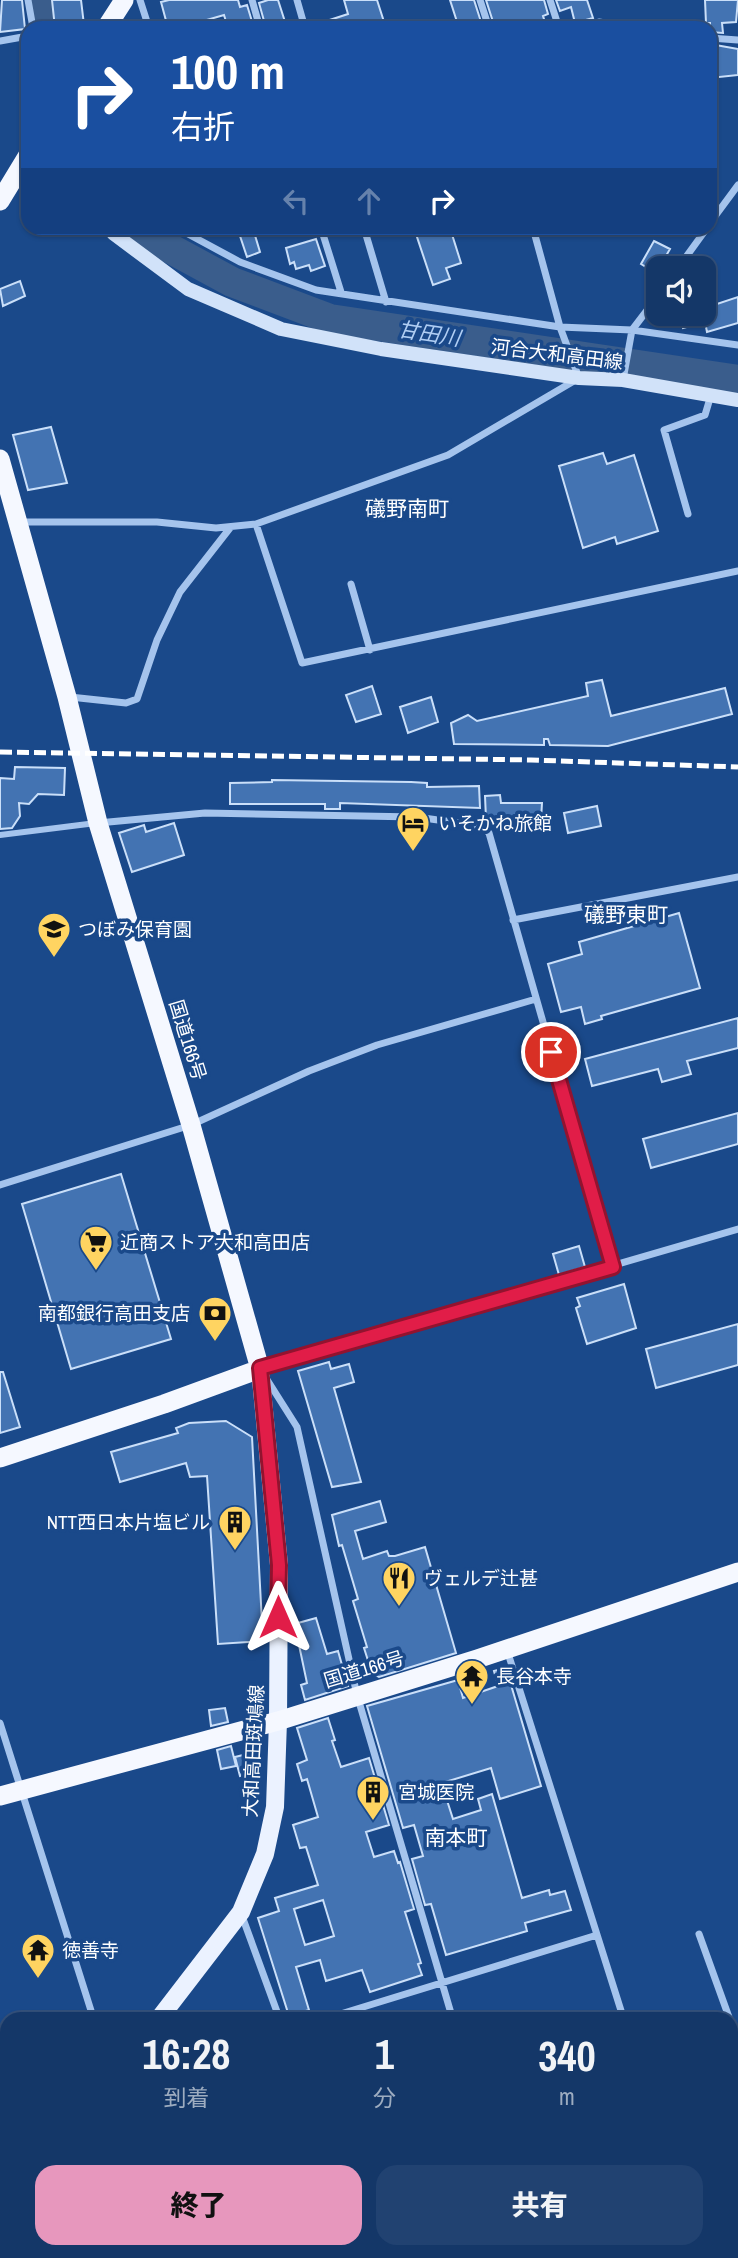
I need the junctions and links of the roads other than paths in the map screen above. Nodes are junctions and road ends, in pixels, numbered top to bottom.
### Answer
1 (29, 0) edge
2 (124, 0) edge
3 (140, 0) edge
4 (252, 0) edge
5 (297, 0) edge
6 (480, 0) edge
7 (550, 0) edge
8 (32, 21) edge
9 (110, 21) edge
10 (147, 21) edge
11 (258, 21) edge
12 (303, 21) edge
13 (487, 21) edge
14 (557, 21) edge
15 (21, 37) edge
16 (717, 38) edge
17 (738, 40) edge
18 (0, 41) edge
19 (21, 166) edge
20 (738, 185) edge
21 (0, 201) edge
22 (717, 214) edge
23 (115, 235) edge
24 (190, 235) edge
25 (323, 235) edge
26 (366, 235) edge
27 (535, 235) edge
28 (702, 235) edge
29 (687, 256) edge
30 (341, 292) junction
31 (386, 302) junction
32 (646, 312) edge
33 (560, 327) junction
34 (632, 330) junction
35 (738, 345) edge
36 (624, 376) junction
37 (579, 378) junction
38 (711, 395) junction
39 (738, 400) edge
40 (1, 464) edge
41 (688, 514) dead end
42 (19, 522) junction
43 (256, 524) junction
44 (230, 528) junction
45 (738, 571) edge
46 (351, 584) dead end
47 (370, 650) junction
48 (67, 697) junction
49 (98, 823) junction
50 (0, 835) edge
51 (738, 877) edge
52 (513, 920) junction
53 (536, 999) junction
54 (191, 1125) junction
55 (0, 1185) edge
56 (738, 1229) edge
57 (613, 1267) junction
58 (260, 1368) junction
59 (0, 1458) edge
60 (738, 1572) edge
61 (507, 1649) junction
62 (357, 1695) junction
63 (278, 1721) junction
64 (0, 1723) edge
65 (21, 1789) junction
66 (0, 1796) edge
67 (241, 1912) junction
68 (699, 1934) dead end
69 (597, 1935) junction
70 (442, 1982) junction
71 (91, 2012) edge
72 (164, 2012) edge
73 (277, 2012) edge
74 (346, 2012) edge
75 (451, 2012) edge
76 (621, 2012) edge
77 (727, 2012) edge

1 - 8 street
2 - 9 highway
3 - 10 street
4 - 11 street
5 - 12 street
6 - 13 street
7 - 14 street
15 - 18 street
16 - 17 street
19 - 21 highway
20 - 22 street
23 - 37 main road, 河合大和高田線
24 - 30 street
25 - 30 street
26 - 31 street
27 - 33 street
28 - 29 street
30 - 31 street
31 - 33 street
32 - 34 street
33 - 34 street
33 - 37 street
34 - 35 street
34 - 36 street
36 - 37 main road, 河合大和高田線
36 - 38 main road, 河合大和高田線
37 - 43 street
38 - 39 main road, 河合大和高田線
38 - 41 street
40 - 42 highway, 国道166号
42 - 44 street
42 - 48 highway, 国道166号
43 - 44 street
43 - 47 street
44 - 48 street
45 - 47 street
46 - 47 street
48 - 49 highway, 国道166号
49 - 50 street
49 - 52 street
49 - 54 highway, 国道166号
51 - 52 street
52 - 53 street
53 - 54 street
53 - 57 street
54 - 55 street
54 - 58 highway, 国道166号
56 - 57 street
57 - 58 street
58 - 59 highway
58 - 62 street
58 - 63 main road, 大和高田斑鳩線
60 - 61 highway, 国道166号
61 - 62 highway, 国道166号
61 - 69 street
62 - 63 highway, 国道166号
62 - 70 street
63 - 65 highway, 国道166号
63 - 67 main road, 大和高田斑鳩線
64 - 65 street
65 - 66 highway, 国道166号
65 - 71 street
67 - 72 main road, 大和高田斑鳩線
67 - 73 street
68 - 77 street
69 - 70 street
69 - 76 street
70 - 74 street
70 - 75 street

